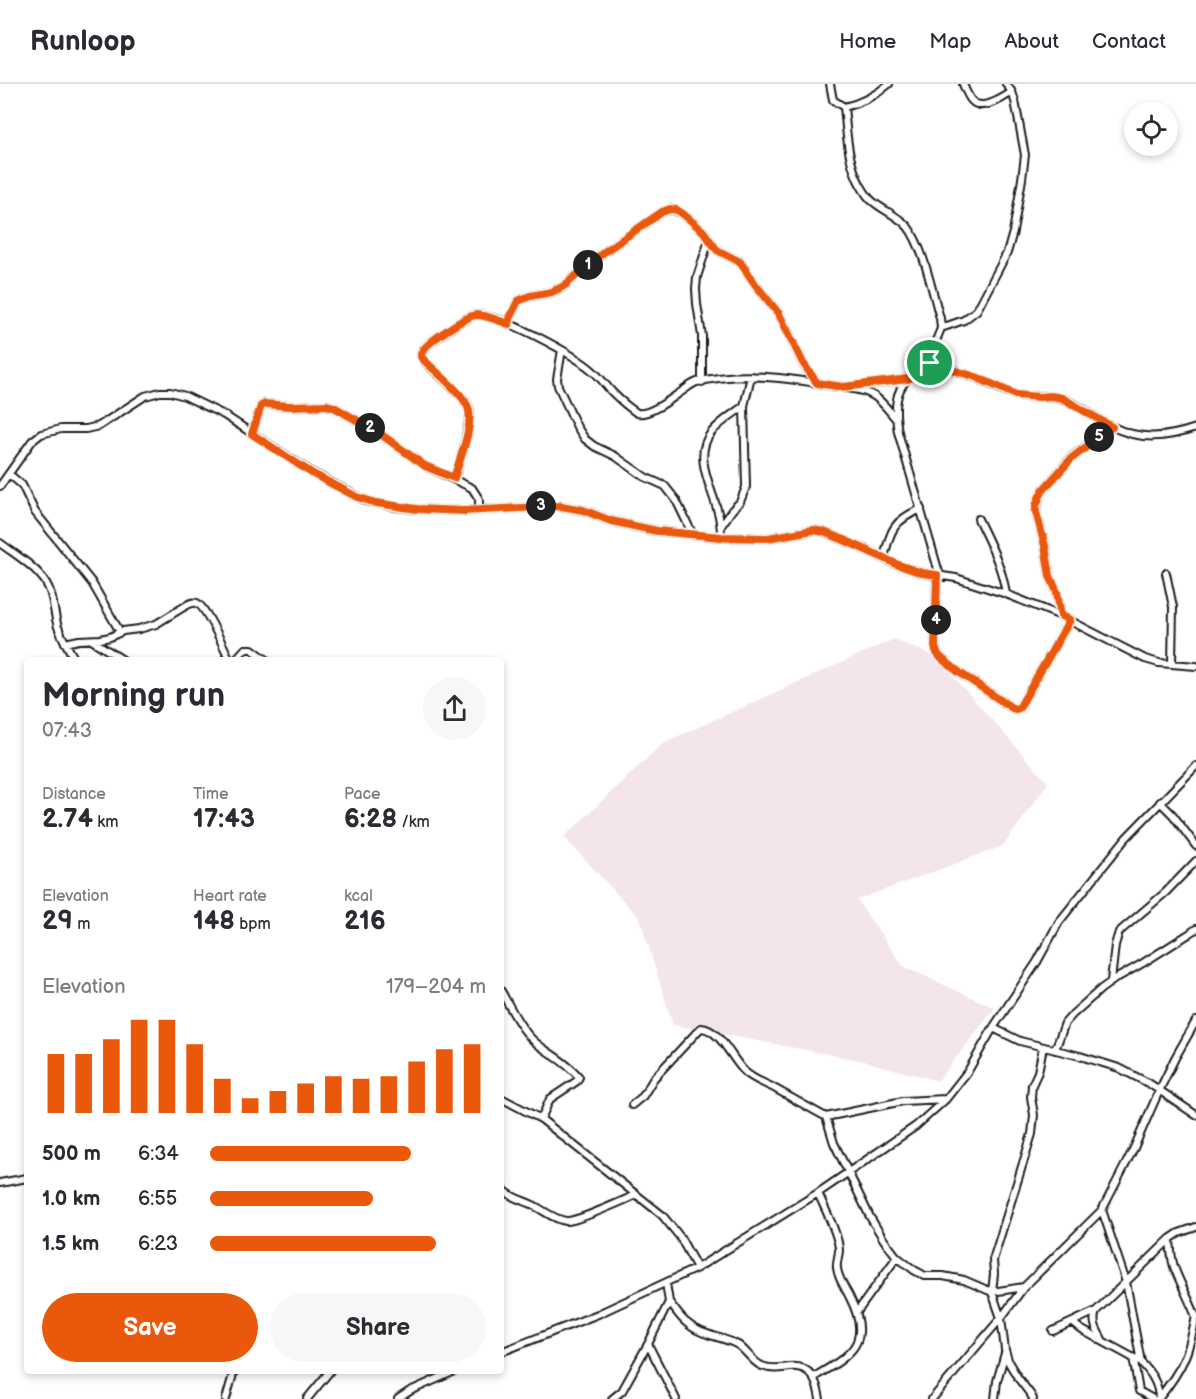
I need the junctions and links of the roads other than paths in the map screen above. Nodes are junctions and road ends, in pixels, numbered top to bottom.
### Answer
1 (830, 84) edge
2 (889, 84) edge
3 (963, 84) edge
4 (1006, 84) edge
5 (1012, 92) junction
6 (844, 107) junction
7 (709, 240) junction
8 (509, 324) junction
9 (941, 328) junction
10 (562, 350) junction
11 (930, 363) junction
12 (751, 376) junction
13 (908, 379) junction
14 (702, 382) junction
15 (817, 383) junction
16 (843, 387) junction
17 (744, 406) junction
18 (896, 419) junction
19 (1112, 427) junction
20 (1196, 428) edge
21 (252, 434) junction
22 (9, 474) junction
23 (454, 478) junction
24 (0, 486) edge
25 (921, 509) junction
26 (479, 510) junction
27 (978, 519) dead end
28 (721, 526) junction
29 (693, 535) junction
30 (721, 537) junction
31 (0, 543) edge
32 (884, 558) junction
33 (1166, 573) dead end
34 (938, 575) junction
35 (1006, 594) junction
36 (1061, 616) junction
37 (1070, 620) junction
38 (120, 632) junction
39 (93, 640) junction
40 (65, 643) junction
41 (73, 657) edge
42 (118, 657) edge
43 (230, 657) edge
44 (236, 657) edge
45 (263, 657) edge
46 (1172, 664) junction
47 (1196, 666) edge
48 (1196, 766) edge
49 (1160, 802) junction
50 (1196, 846) edge
51 (1196, 861) edge
52 (1196, 929) edge
53 (1111, 981) junction
54 (504, 996) edge
55 (1196, 1021) edge
56 (993, 1028) junction
57 (1042, 1047) junction
58 (1055, 1050) junction
59 (1159, 1091) junction
60 (946, 1099) junction
61 (504, 1100) edge
62 (632, 1105) dead end
63 (1196, 1115) edge
64 (826, 1117) junction
65 (541, 1119) junction
66 (849, 1173) junction
67 (24, 1179) edge
68 (0, 1183) edge
69 (504, 1190) edge
70 (818, 1193) junction
71 (636, 1195) junction
72 (1102, 1210) junction
73 (1196, 1227) edge
74 (1170, 1239) junction
75 (897, 1257) junction
76 (696, 1268) junction
77 (1126, 1282) junction
78 (666, 1283) junction
79 (1024, 1287) junction
80 (992, 1292) junction
81 (669, 1302) junction
82 (1096, 1311) junction
83 (858, 1312) junction
84 (1196, 1316) edge
85 (1001, 1318) junction
86 (1072, 1323) junction
87 (1053, 1331) dead end
88 (1102, 1340) junction
89 (648, 1344) junction
90 (1005, 1350) junction
91 (504, 1351) edge
92 (1133, 1358) junction
93 (1141, 1362) junction
94 (233, 1374) edge
95 (328, 1374) edge
96 (449, 1374) edge
97 (814, 1377) junction
98 (226, 1399) edge
99 (307, 1399) edge
100 (398, 1399) edge
101 (612, 1399) edge
102 (676, 1399) edge
103 (820, 1399) edge
104 (932, 1399) edge
105 (995, 1399) edge
106 (1033, 1399) edge
107 (1157, 1399) edge

1 - 6 street
2 - 6 street
3 - 5 street
4 - 5 street
5 - 9 street
6 - 9 street
7 - 8 street
7 - 14 street
7 - 15 street
8 - 10 street
8 - 23 street
9 - 11 street
10 - 14 street
10 - 29 street
11 - 13 street
11 - 19 street
12 - 14 street
12 - 15 street
12 - 17 street
13 - 16 street
13 - 18 street
15 - 16 street
16 - 18 street
17 - 28 street
17 - 28 street
18 - 25 street
19 - 20 street
19 - 36 street
21 - 22 street
21 - 23 street
21 - 26 street
22 - 24 street
22 - 38 street
23 - 26 street
25 - 32 street
25 - 34 street
26 - 29 street
27 - 35 street
28 - 30 street
29 - 30 street
30 - 32 street
31 - 40 street
32 - 34 street
33 - 46 street
34 - 35 street
34 - 37 street
35 - 36 street
36 - 37 street
37 - 46 street
38 - 39 street
38 - 43 street
39 - 40 street
39 - 42 street
40 - 41 street
44 - 45 street
46 - 47 street
48 - 49 street
49 - 50 street
49 - 56 street
51 - 53 street
52 - 53 street
53 - 58 street
54 - 65 street
55 - 59 street
56 - 57 street
56 - 60 street
57 - 58 street
57 - 80 street
58 - 59 street
59 - 63 street
59 - 72 street
60 - 64 street
60 - 66 street
61 - 65 street
62 - 64 street
64 - 66 street
65 - 71 street
66 - 70 street
66 - 75 street
67 - 68 street
69 - 71 street
70 - 76 street
70 - 83 street
71 - 76 street
72 - 77 street
72 - 79 street
73 - 74 street
74 - 77 street
74 - 84 street
75 - 80 street
75 - 83 street
76 - 78 street
77 - 82 street
77 - 93 street
78 - 81 street
78 - 91 street
79 - 80 street
79 - 85 street
80 - 85 street
81 - 89 street
81 - 97 street
82 - 86 street
82 - 88 street
83 - 97 street
84 - 107 street
85 - 90 street
85 - 104 street
86 - 87 street
86 - 88 street
88 - 92 street
89 - 101 street
89 - 102 street
90 - 105 street
90 - 106 street
92 - 93 street
92 - 107 street
93 - 107 street
94 - 98 street
95 - 99 street
96 - 100 street
97 - 103 street

